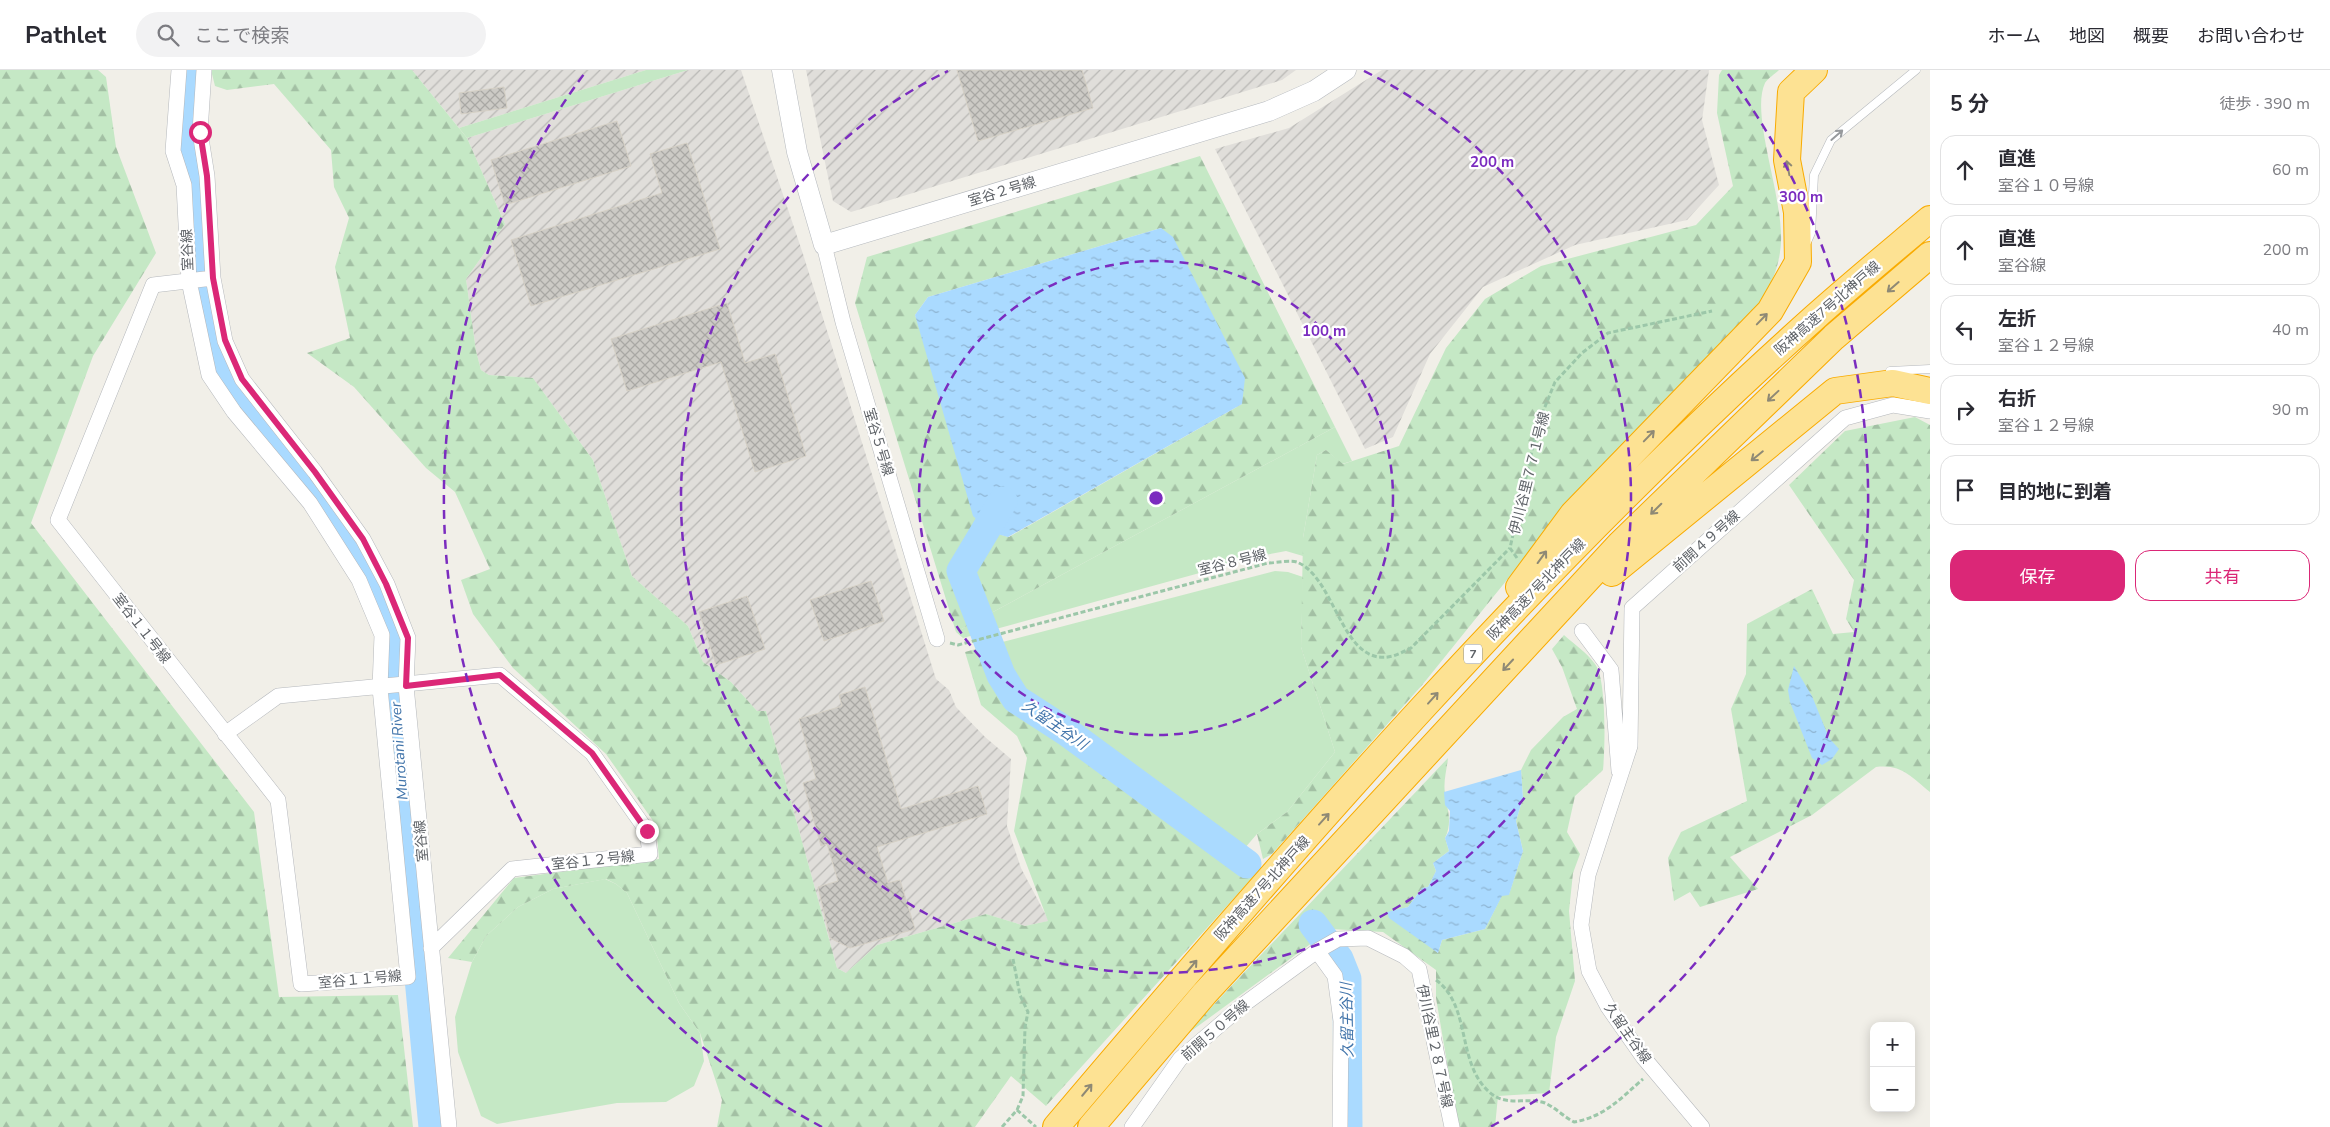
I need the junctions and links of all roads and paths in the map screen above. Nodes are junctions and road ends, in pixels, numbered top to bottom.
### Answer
1 (179, 70) edge
2 (204, 70) edge
3 (782, 70) edge
4 (1346, 70) edge
5 (1814, 70) edge
6 (1916, 70) edge
7 (1930, 219) edge
8 (824, 245) junction
9 (1930, 255) edge
10 (1798, 262) junction
11 (213, 278) junction
12 (188, 281) junction
13 (1712, 311) dead end
14 (1930, 369) edge
15 (1880, 374) dead end
16 (1871, 378) dead end
17 (1835, 391) junction
18 (1930, 391) edge
19 (1930, 411) edge
20 (1510, 548) junction
21 (1518, 561) dead end
22 (1582, 631) dead end
23 (1535, 636) junction
24 (937, 639) joint
25 (1461, 667) junction
26 (406, 686) junction
27 (380, 688) junction
28 (225, 734) junction
29 (1619, 780) junction
30 (1325, 946) junction
31 (431, 948) junction
32 (1013, 959) dead end
33 (1419, 969) junction
34 (1654, 1070) junction
35 (1017, 1110) junction
36 (448, 1127) edge
37 (1002, 1127) edge
38 (1036, 1127) edge
39 (1056, 1127) edge
40 (1091, 1127) edge
41 (1132, 1127) edge
42 (1340, 1127) edge
43 (1452, 1127) edge
44 (1702, 1127) edge

1 - 12 street, 室谷線
2 - 11 street
3 - 8 street
4 - 8 street, 室谷２号線
10 -> 5 highway
10 -> 6 lane
7 - 25 highway, 阪神高速7号北神戸線 / 7
8 - 24 street, 室谷５号線
9 -> 23 highway, 阪神高速7号北神戸線 / 7
25 -> 10 highway
11 - 12 street, 室谷線
11 - 26 street, 室谷線
12 - 27 street, 室谷１１号線
12 - 28 street, 室谷１１号線
13 - 20 path, 伊川谷里７７１号線
14 - 15 lane
16 - 17 lane
17 - 18 highway
17 -> 23 highway
19 - 29 street, 前開４９号線
20 - 21 path, 伊川谷里７７１号線
20 - 24 path, 室谷８号線
22 - 29 street
23 -> 40 highway, 阪神高速7号北神戸線 / 7
39 -> 25 highway, 阪神高速7号北神戸線 / 7
26 - 27 street, 室谷１２号線
26 - 31 street, 室谷線
26 - 31 street, 室谷１２号線
27 - 28 street, 室谷１２号線
27 - 28 street, 室谷１１号線
29 - 34 street, 久留主谷線
30 - 33 street, 伊川谷里２８７号線
30 - 41 street, 前開５０号線
30 - 42 street
31 - 36 street, 室谷線
32 - 35 path
33 - 34 path
33 - 43 street, 伊川谷里２８７号線
34 - 44 street, 久留主谷線
35 - 37 path
35 - 38 path

